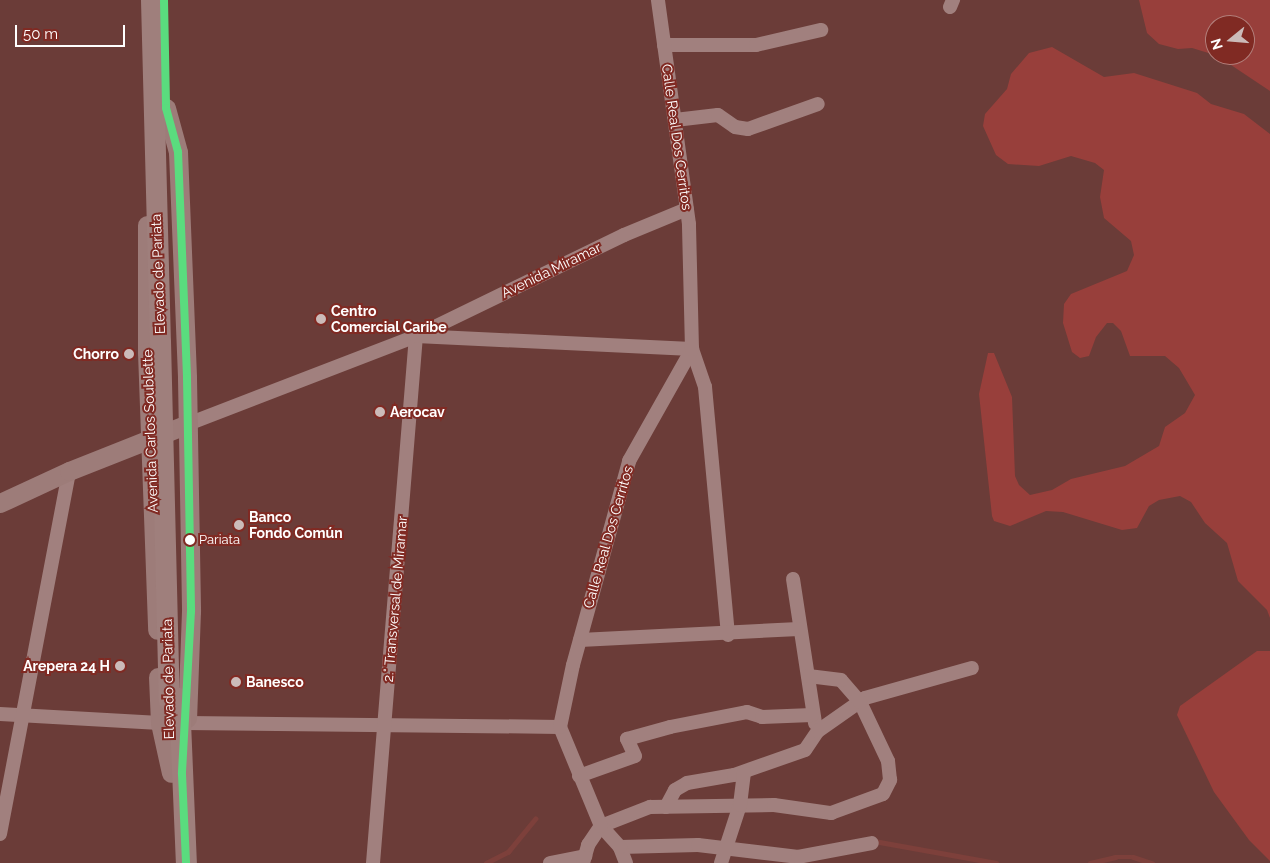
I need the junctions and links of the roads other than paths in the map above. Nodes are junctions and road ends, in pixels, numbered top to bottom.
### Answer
1 (151, 0) edge
2 (164, 0) edge
3 (658, 0) edge
4 (822, 30) dead end
5 (664, 45) junction
6 (152, 75) junction
7 (818, 104) dead end
8 (166, 108) junction
9 (675, 120) junction
10 (687, 209) junction
11 (416, 336) junction
12 (692, 349) junction
13 (188, 424) junction
14 (151, 439) junction
15 (69, 471) junction
16 (0, 503) edge
17 (793, 579) dead end
18 (799, 629) junction
19 (728, 635) junction
20 (580, 640) junction
21 (972, 668) dead end
22 (808, 676) junction
23 (860, 702) junction
24 (0, 714) edge
25 (22, 714) junction
26 (812, 715) junction
27 (160, 723) junction
28 (186, 723) junction
29 (385, 727) junction
30 (560, 727) junction
31 (818, 731) junction
32 (744, 772) junction
33 (176, 773) junction
34 (579, 776) junction
35 (740, 805) junction
36 (666, 807) junction
37 (601, 826) junction
38 (0, 834) edge
39 (872, 842) dead end
40 (620, 847) junction
41 (724, 847) junction
42 (584, 860) edge
43 (172, 863) edge
44 (186, 863) edge
45 (373, 863) edge
46 (550, 863) edge
47 (626, 863) edge
48 (721, 863) edge

1 - 6 main road, Avenida Carlos Soublette
2 - 8 main road, Avenida Carlos Soublette
3 - 5 street, Calle Real Dos Cerritos
4 - 5 street
5 - 9 street, Calle Real Dos Cerritos
6 - 14 street, Avenida Carlos Soublette
6 - 33 main road, Elevado de Pariata, bridge
7 - 9 street
8 - 13 street, Avenida Carlos Soublette
8 - 33 main road, Elevado de Pariata
9 - 10 street, Calle Real Dos Cerritos
10 - 11 street, Avenida Miramar
10 - 12 street, Calle Real Dos Cerritos
11 - 12 street, Avenida Miramar
11 - 13 street, Avenida Miramar
11 - 29 street, 2.° Transversal de Miramar
12 - 19 street
12 - 20 street, Calle Real Dos Cerritos
13 - 14 street
13 - 28 street, Avenida Carlos Soublette
14 - 15 street
14 - 27 street, Avenida Carlos Soublette
15 - 16 street
15 - 25 street
17 - 18 street
18 - 19 street
18 - 22 street
19 - 20 street
20 - 30 street, Calle Real Dos Cerritos
21 - 23 street
22 - 23 street
22 - 26 street
23 - 31 street
23 - 35 street
24 - 25 street
25 - 27 street
25 - 38 street
26 - 31 street
26 - 34 street
27 - 33 street, Avenida Carlos Soublette
28 - 29 street
28 - 33 street, Avenida Carlos Soublette
29 - 30 street
29 - 45 street, 2.° Transversal de Miramar
30 - 34 street
31 - 32 street
32 - 35 street
32 - 36 street
33 - 43 main road, Avenida Carlos Soublette
33 - 44 main road, Avenida Carlos Soublette
34 - 37 street
35 - 36 street
35 - 41 street
36 - 37 street
37 - 40 street
37 - 42 street
39 - 41 street
40 - 41 street
40 - 47 street
41 - 48 street
42 - 46 street

